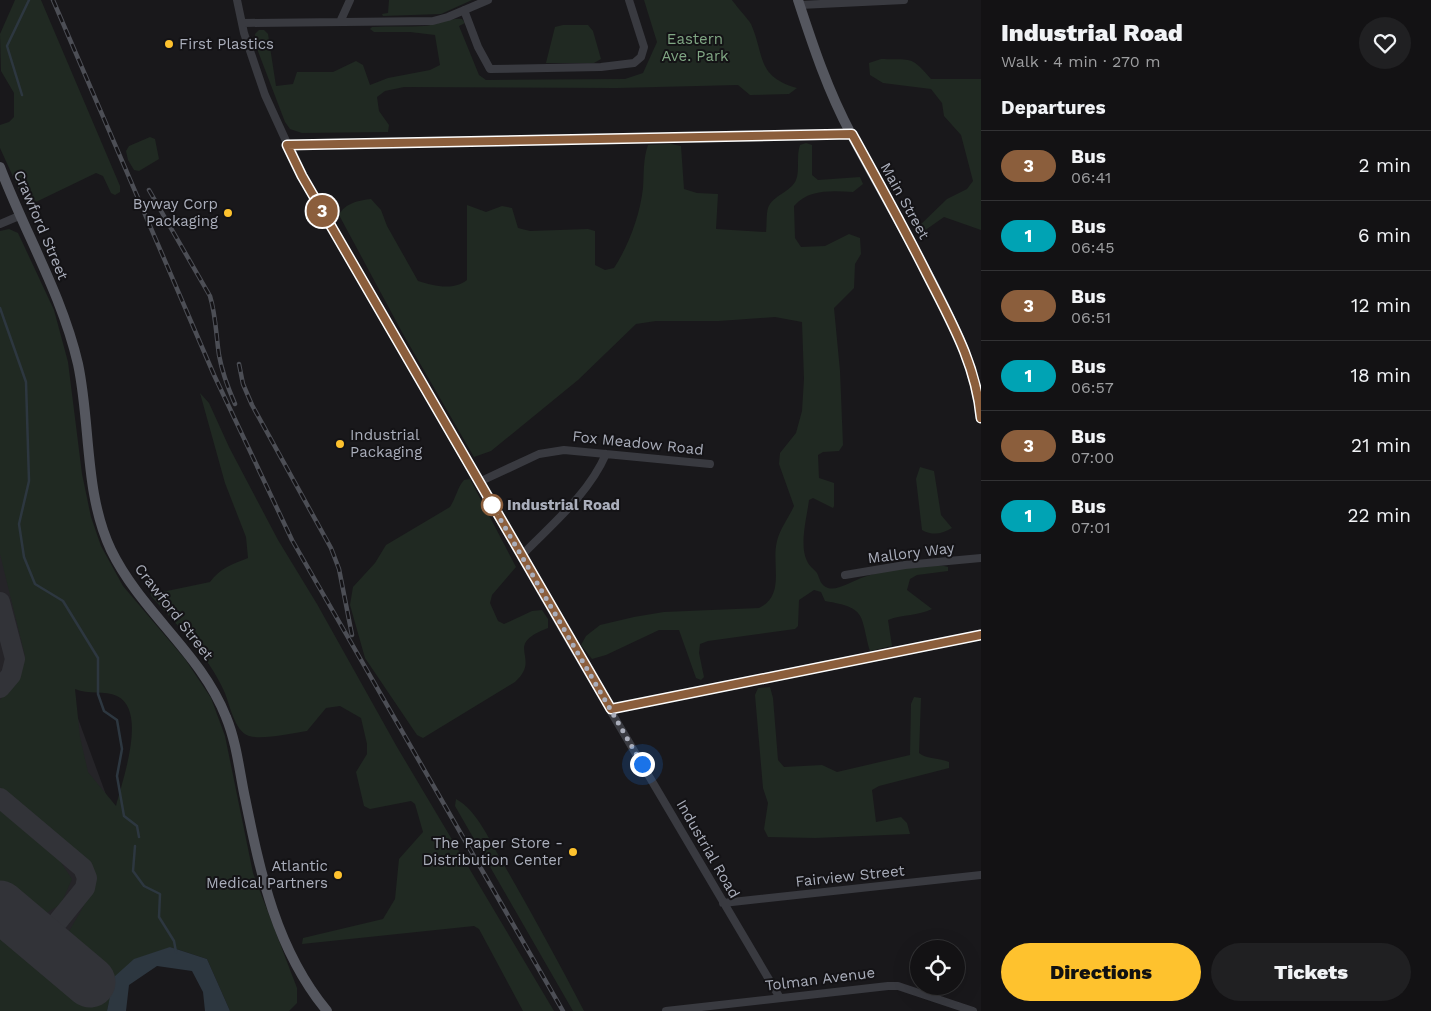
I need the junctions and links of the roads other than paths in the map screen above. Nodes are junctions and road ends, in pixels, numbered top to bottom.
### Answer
1 (237, 0) edge
2 (350, 0) edge
3 (488, 0) edge
4 (629, 0) edge
5 (904, 0) edge
6 (799, 2) edge
7 (464, 10) junction
8 (340, 22) junction
9 (243, 23) junction
10 (852, 134) junction
11 (287, 145) junction
12 (0, 167) edge
13 (19, 216) junction
14 (0, 224) edge
15 (978, 379) edge
16 (981, 418) edge
17 (606, 454) junction
18 (710, 464) dead end
19 (479, 482) junction
20 (521, 556) junction
21 (981, 558) edge
22 (845, 575) dead end
23 (981, 635) edge
24 (611, 709) junction
25 (981, 875) edge
26 (723, 903) junction
27 (780, 998) junction
28 (327, 1011) edge
29 (666, 1011) edge
30 (973, 1011) edge

1 - 9 street, Industrial Road
2 - 8 street
3 - 7 street
4 - 7 street
5 - 6 street
6 - 10 main road, Main Street
7 - 8 street
8 - 9 street
9 - 11 street, Industrial Road
10 - 11 street
10 - 15 main road, Main Street
11 - 19 street, Industrial Road
12 - 13 main road, Crawford Street
13 - 14 street
13 - 28 main road, Crawford Street
15 - 16 main road, Main Street
17 - 18 street, Fox Meadow Road
17 - 19 street, Fox Meadow Road
17 - 20 street
19 - 20 street, Industrial Road
20 - 24 street, Industrial Road
21 - 22 street, Mallory Way
23 - 24 street
24 - 26 street, Industrial Road
25 - 26 street, Fairview Street
26 - 27 street, Industrial Road
27 - 29 street, Tolman Avenue
27 - 30 street, Tolman Avenue

